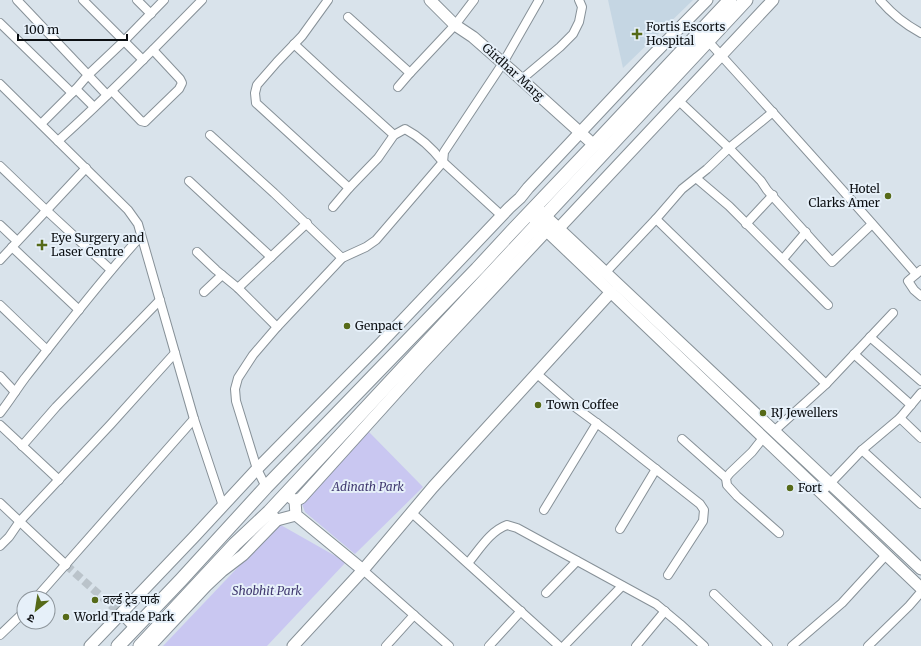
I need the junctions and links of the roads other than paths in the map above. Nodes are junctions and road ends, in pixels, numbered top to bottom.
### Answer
1 (17, 0) edge
2 (83, 0) edge
3 (137, 0) edge
4 (164, 0) edge
5 (202, 0) edge
6 (328, 0) edge
7 (430, 0) edge
8 (474, 0) edge
9 (539, 0) edge
10 (579, 0) edge
11 (706, 0) edge
12 (730, 0) edge
13 (746, 0) edge
14 (773, 0) edge
15 (880, 0) edge
16 (151, 14) junction
17 (348, 16) dead end
18 (0, 23) edge
19 (456, 25) junction
20 (921, 33) edge
21 (124, 41) junction
22 (708, 41) junction
23 (294, 44) junction
24 (153, 50) junction
25 (721, 56) junction
26 (144, 60) junction
27 (503, 63) junction
28 (410, 73) junction
29 (88, 75) junction
30 (522, 79) junction
31 (0, 84) edge
32 (398, 87) dead end
33 (74, 91) junction
34 (109, 93) junction
35 (679, 100) junction
36 (94, 107) junction
37 (773, 112) junction
38 (41, 124) junction
39 (580, 133) junction
40 (210, 135) dead end
41 (394, 135) junction
42 (58, 141) junction
43 (594, 146) junction
44 (729, 148) junction
45 (443, 162) junction
46 (0, 166) edge
47 (86, 168) junction
48 (696, 178) junction
49 (189, 181) dead end
50 (349, 188) junction
51 (773, 195) junction
52 (333, 207) dead end
53 (46, 210) junction
54 (502, 216) junction
55 (656, 219) junction
56 (544, 220) junction
57 (307, 223) junction
58 (746, 224) junction
59 (872, 224) junction
60 (0, 226) edge
61 (806, 232) junction
62 (141, 236) junction
63 (14, 244) junction
64 (197, 252) dead end
65 (271, 257) junction
66 (342, 258) junction
67 (782, 259) junction
68 (0, 260) edge
69 (111, 270) junction
70 (606, 272) junction
71 (918, 272) edge
72 (222, 275) junction
73 (238, 288) junction
74 (204, 292) dead end
75 (611, 292) junction
76 (921, 296) edge
77 (160, 300) junction
78 (0, 305) edge
79 (828, 305) dead end
80 (79, 310) junction
81 (893, 313) dead end
82 (277, 327) junction
83 (870, 337) junction
84 (47, 350) junction
85 (175, 353) junction
86 (854, 354) junction
87 (536, 373) junction
88 (0, 376) edge
89 (921, 381) edge
90 (826, 384) junction
91 (15, 392) junction
92 (921, 393) edge
93 (911, 405) junction
94 (0, 413) edge
95 (900, 418) junction
96 (194, 419) junction
97 (597, 423) junction
98 (0, 424) edge
99 (774, 431) junction
100 (764, 438) junction
101 (921, 438) edge
102 (682, 439) dead end
103 (22, 446) junction
104 (862, 450) junction
105 (257, 469) junction
106 (656, 469) junction
107 (726, 478) junction
108 (58, 480) junction
109 (830, 484) junction
110 (266, 487) junction
111 (821, 493) junction
112 (290, 497) junction
113 (226, 502) junction
114 (0, 503) edge
115 (921, 504) edge
116 (544, 510) dead end
117 (412, 513) junction
118 (296, 515) junction
119 (273, 516) junction
120 (20, 521) junction
121 (620, 529) dead end
122 (779, 533) dead end
123 (0, 546) edge
124 (886, 555) junction
125 (577, 561) junction
126 (226, 562) junction
127 (468, 563) junction
128 (66, 564) junction
129 (921, 569) edge
130 (363, 570) junction
131 (668, 575) dead end
132 (622, 586) junction
133 (921, 588) edge
134 (43, 590) edge
135 (921, 592) edge
136 (546, 593) dead end
137 (714, 594) dead end
138 (521, 611) junction
139 (665, 611) junction
140 (121, 614) junction
141 (414, 615) junction
142 (16, 620) edge
143 (135, 629) junction
144 (0, 635) edge
145 (90, 646) edge
146 (118, 646) edge
147 (140, 646) edge
148 (150, 646) edge
149 (293, 646) edge
150 (386, 646) edge
151 (449, 646) edge
152 (489, 646) edge
153 (559, 646) edge
154 (564, 646) edge
155 (636, 646) edge
156 (704, 646) edge
157 (768, 646) edge
158 (792, 646) edge
159 (868, 646) edge

1 - 29 street
2 - 21 street
3 - 16 street
4 - 16 street
5 - 24 street
6 - 23 street
7 - 19 street, Girdhar Marg
8 - 19 street
9 - 27 street
10 - 30 street
11 - 39 street
12 - 43 main road
13 - 22 main road
14 - 25 street
15 - 20 street
16 - 21 street
17 - 28 street
18 - 33 street
19 - 27 street, Girdhar Marg
19 - 28 street
21 - 26 street
21 - 29 street
22 - 25 street
22 - 56 main road
23 - 41 street
23 - 50 street
24 - 26 street
24 - 34 street
25 - 35 street
25 - 37 street
26 - 34 street
27 - 30 street, Girdhar Marg
27 - 45 street
28 - 32 street
29 - 33 street
29 - 34 street
30 - 39 street, Girdhar Marg
31 - 38 street
33 - 36 street
33 - 38 street
34 - 36 street
35 - 44 street
35 - 56 street
36 - 42 street
37 - 44 street
37 - 59 street
38 - 42 street
39 - 43 street, Girdhar Marg
39 - 54 street
40 - 57 street
41 - 45 street
41 - 50 street
42 - 47 street
43 - 56 main road
44 - 48 street
44 - 51 street
45 - 54 street
45 - 66 street
46 - 53 street
47 - 53 street
47 - 62 street
48 - 55 street
48 - 58 street
49 - 65 street
50 - 52 street
51 - 58 street
51 - 61 street
53 - 63 street
53 - 69 street
54 - 105 street
55 - 70 street
55 - 90 street
56 - 70 street
56 - 75 street
56 - 110 main road
56 - 112 main road
57 - 65 street
57 - 66 street
58 - 67 street
59 - 61 street
59 - 71 street
60 - 63 street
61 - 67 street
62 - 69 street
62 - 77 street
63 - 68 street
63 - 80 street
64 - 72 street
65 - 73 street
66 - 82 street
67 - 79 street
69 - 80 street
70 - 99 street
71 - 76 street
72 - 73 street
72 - 74 street
73 - 82 street
75 - 87 street
75 - 100 street
77 - 85 street
77 - 103 street
78 - 84 street
80 - 84 street
81 - 83 street
82 - 105 street
83 - 86 street
83 - 89 street
84 - 91 street
85 - 96 street
85 - 108 street
86 - 90 street
86 - 93 street
87 - 97 street
87 - 117 street
88 - 91 street
90 - 99 street
91 - 94 street
92 - 93 street
93 - 95 street
95 - 101 street
95 - 104 street
96 - 113 street
96 - 128 street
97 - 106 street
97 - 116 street
98 - 103 street
99 - 109 street
100 - 107 street
100 - 111 street
102 - 107 street
103 - 108 street
104 - 109 street
104 - 115 street
105 - 110 street
105 - 113 street
106 - 121 street
106 - 131 street
107 - 122 street
108 - 120 street
109 - 111 street
109 - 129 street
110 - 143 main road
111 - 124 street
112 - 118 street
112 - 119 main road
113 - 140 street
114 - 120 street
117 - 127 street
117 - 130 street
118 - 119 street
118 - 130 street
119 - 126 main road
119 - 126 street
120 - 123 street
120 - 128 street
124 - 133 street
124 - 158 street
125 - 127 street
125 - 132 street
125 - 136 street
126 - 147 main road
126 - 148 street
127 - 138 street
128 - 134 street
130 - 141 street
130 - 149 street
132 - 139 street
132 - 154 street
135 - 159 street
137 - 157 street
138 - 152 street
138 - 153 street
139 - 155 street
139 - 156 street
140 - 143 street
140 - 145 street
141 - 150 street
141 - 151 street
142 - 144 street
143 - 146 main road

